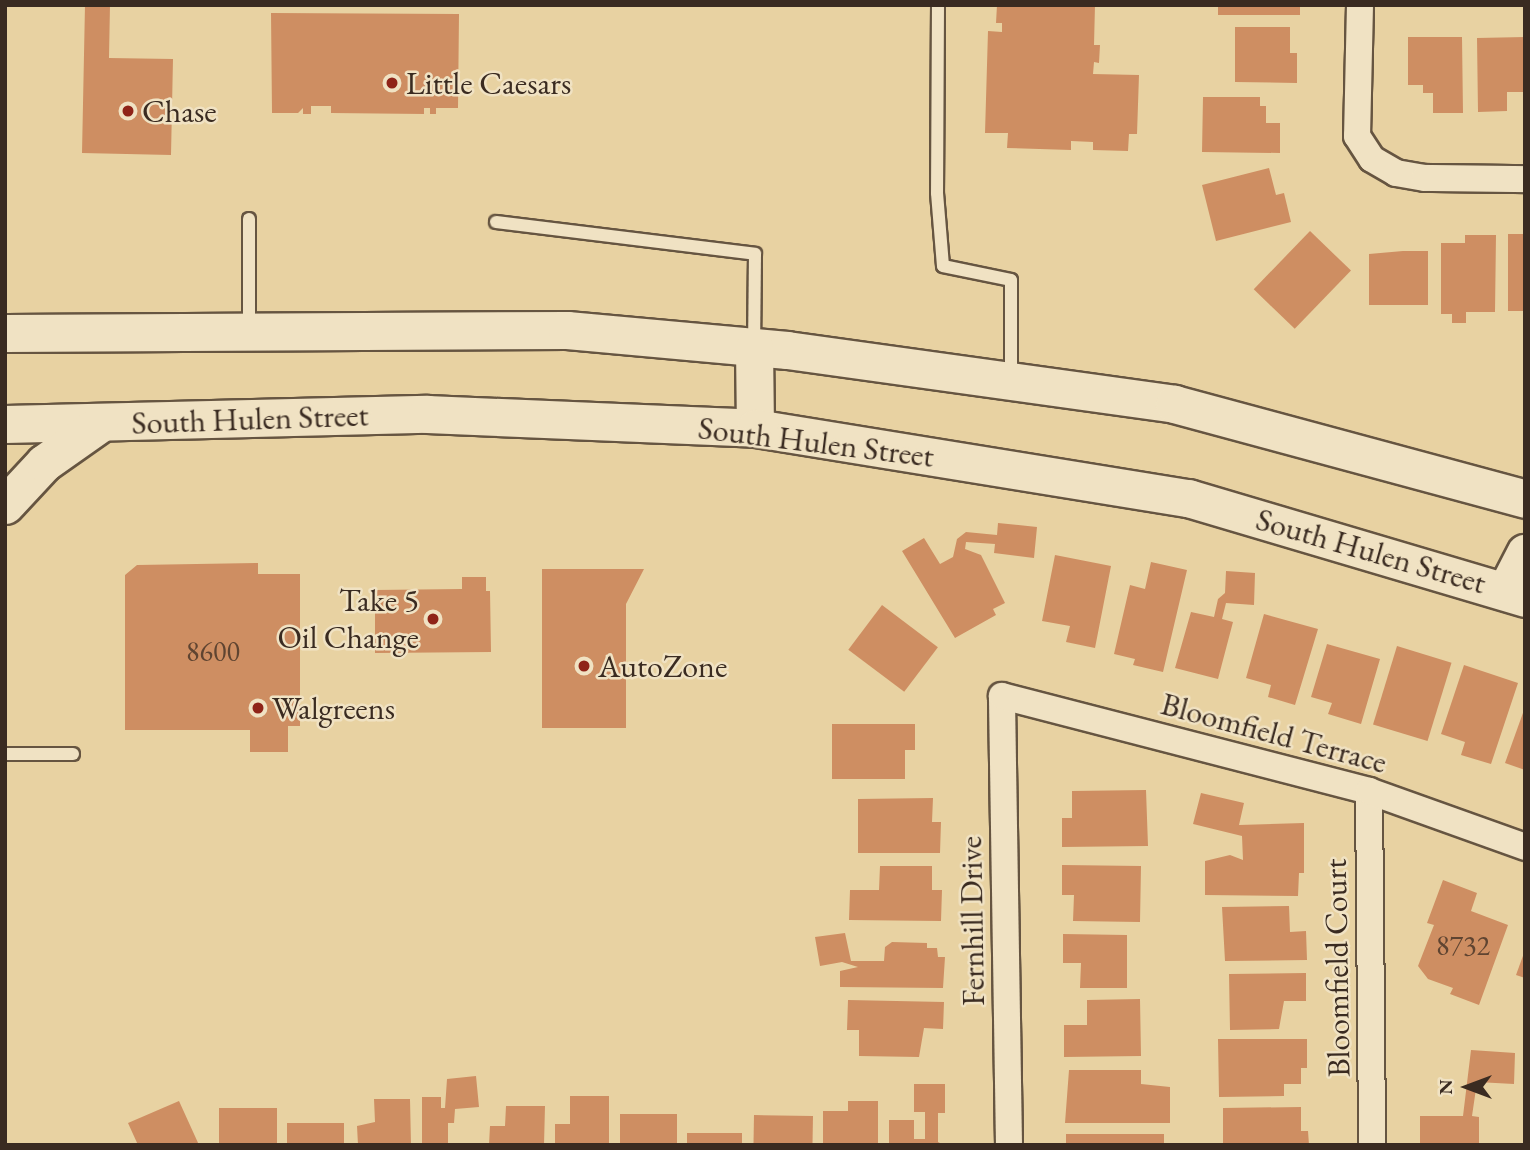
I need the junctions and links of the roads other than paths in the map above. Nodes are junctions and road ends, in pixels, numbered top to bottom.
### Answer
1 (938, 5) edge
2 (1360, 5) edge
3 (1525, 179) edge
4 (249, 219) dead end
5 (496, 222) dead end
6 (5, 332) edge
7 (249, 333) junction
8 (754, 347) junction
9 (1011, 381) junction
10 (5, 424) edge
11 (99, 424) junction
12 (755, 428) junction
13 (1525, 499) edge
14 (5, 505) edge
15 (1525, 553) edge
16 (1515, 594) edge
17 (1002, 696) joint
18 (5, 754) edge
19 (73, 754) dead end
20 (1368, 791) junction
21 (1525, 847) edge
22 (1009, 1145) edge
23 (1372, 1145) edge

1 - 9 lane
2 - 3 street
4 - 7 lane
5 - 8 lane
6 - 7 main road
7 - 8 main road
8 - 9 main road
8 - 12 main road
9 - 13 main road
10 - 11 main road, South Hulen Street
11 - 12 main road, South Hulen Street
11 - 14 main road
12 - 16 main road, South Hulen Street
15 - 16 main road
17 - 20 street, Bloomfield Terrace
17 - 22 street, Fernhill Drive
18 - 19 lane
20 - 21 street, Bloomfield Terrace
20 - 23 street, Bloomfield Court

